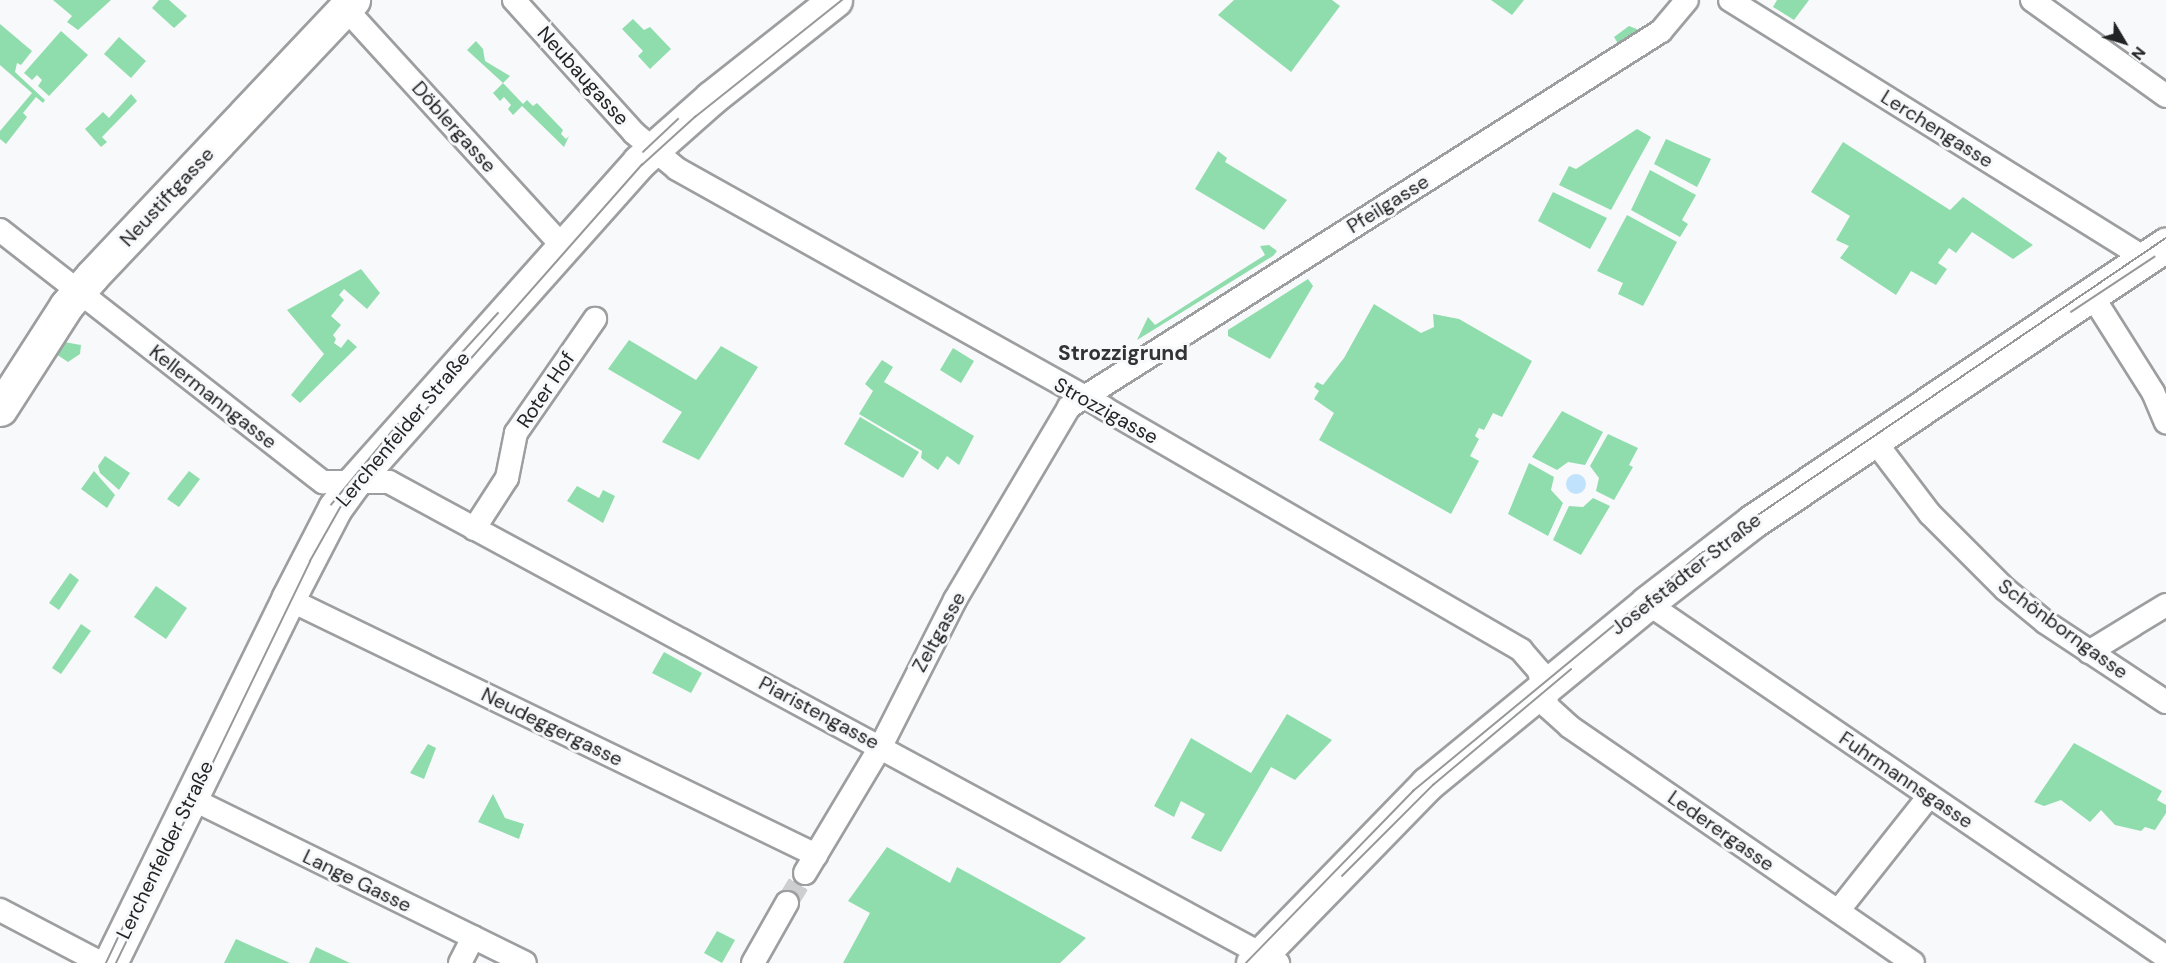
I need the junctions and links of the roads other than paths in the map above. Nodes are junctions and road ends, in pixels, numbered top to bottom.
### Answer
1 (514, 0) edge
2 (835, 0) edge
3 (1687, 0) edge
4 (1730, 0) edge
5 (2032, 0) edge
6 (349, 4) edge
7 (2166, 96) edge
8 (654, 148) junction
9 (0, 230) edge
10 (562, 246) junction
11 (2156, 251) edge
12 (79, 292) junction
13 (2091, 294) junction
14 (595, 319) dead end
15 (1080, 397) junction
16 (0, 409) edge
17 (2165, 418) edge
18 (1873, 439) junction
19 (354, 482) junction
20 (474, 529) junction
21 (288, 599) junction
22 (1647, 603) junction
23 (2166, 605) edge
24 (2089, 652) junction
25 (1543, 688) junction
26 (2166, 702) edge
27 (880, 746) junction
28 (1929, 796) junction
29 (190, 798) junction
30 (810, 864) joint
31 (788, 903) tunnel mouth
32 (0, 910) edge
33 (1838, 911) junction
34 (473, 937) junction
35 (2166, 957) edge
36 (1264, 960) edge
37 (101, 963) edge
38 (110, 963) edge
39 (460, 963) edge
40 (525, 963) edge
41 (753, 963) edge
42 (1913, 963) edge

1 - 8 street, Neubaugasse
2 - 8 main road, Lerchenfelder Straße
3 - 15 street, Pfeilgasse
4 - 11 street, Lerchengasse
5 - 7 street
6 - 10 street, Döblergasse
6 - 12 main road, Neustiftgasse
8 - 10 main road, Lerchenfelder Straße
8 - 15 street, Strozzigasse
9 - 12 street, Kellermanngasse
10 - 19 main road, Lerchenfelder Straße
11 - 13 main road, Josefstädter Straße
12 - 16 main road, Neustiftgasse
12 - 19 street, Kellermanngasse
13 - 17 street
13 - 18 main road, Josefstädter Straße
14 - 20 street, Roter Hof
15 - 25 street, Strozzigasse
15 - 27 street, Zeltgasse
18 - 22 main road, Josefstädter Straße
18 - 24 street, Schönborngasse
19 - 20 street, Piaristengasse
19 - 21 main road, Lerchenfelder Straße
20 - 27 street, Piaristengasse
21 - 29 main road, Lerchenfelder Straße
21 - 30 street, Neudeggergasse
22 - 25 main road, Josefstädter Straße
22 - 28 street, Fuhrmannsgasse
23 - 24 street
24 - 26 street, Schönborngasse
25 - 33 street, Lederergasse
25 - 36 main road, Josefstädter Straße
27 - 30 street, Zeltgasse
27 - 36 street, Piaristengasse
28 - 33 street
28 - 35 street, Fuhrmannsgasse
29 - 34 street, Lange Gasse
29 - 38 main road, Lerchenfelder Straße
31 - 41 street
32 - 37 street
33 - 42 street, Lederergasse
34 - 39 street
34 - 40 street, Lange Gasse

